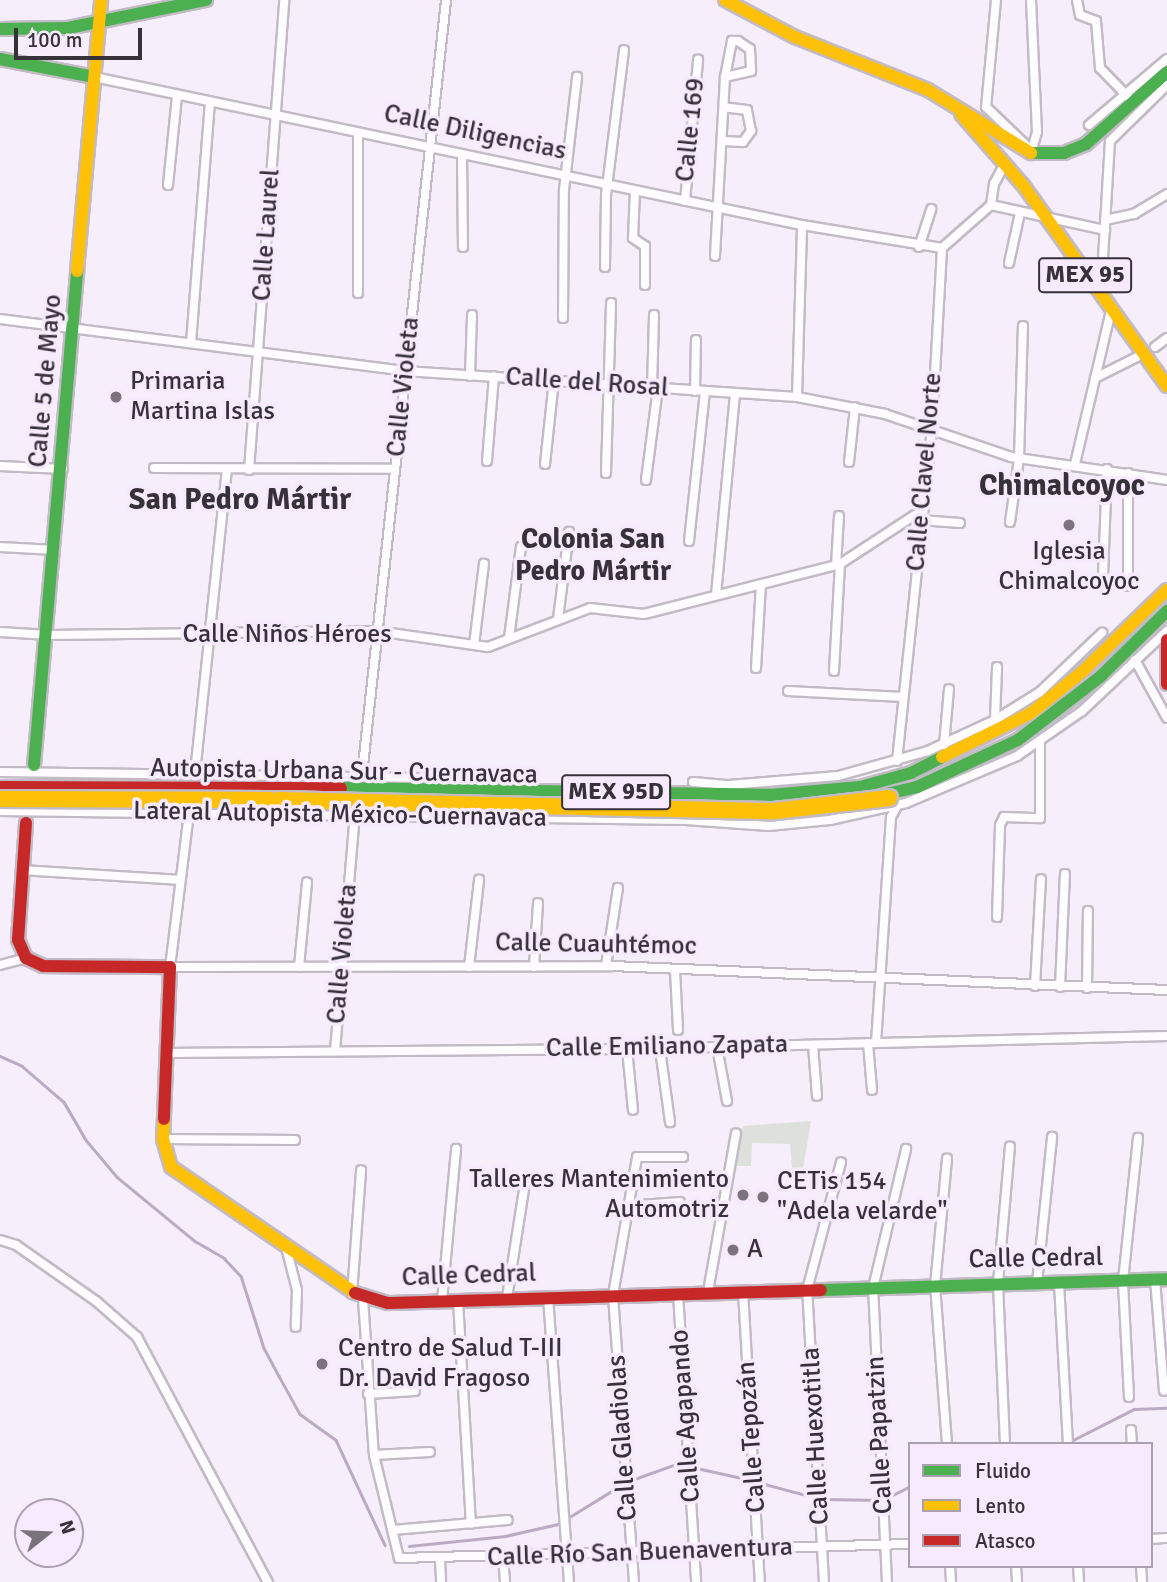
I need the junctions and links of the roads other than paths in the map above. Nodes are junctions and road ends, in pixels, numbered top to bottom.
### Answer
1 (101, 0) edge
2 (205, 0) edge
3 (284, 0) edge
4 (446, 0) edge
5 (725, 0) edge
6 (996, 0) edge
7 (1031, 0) edge
8 (1077, 0) edge
9 (99, 23) junction
10 (0, 29) edge
11 (624, 50) dead end
12 (0, 58) edge
13 (1167, 59) edge
14 (698, 60) dead end
15 (1167, 72) edge
16 (94, 77) junction
17 (577, 77) dead end
18 (725, 77) junction
19 (1167, 85) edge
20 (177, 96) junction
21 (1128, 97) junction
22 (210, 103) junction
23 (724, 107) junction
24 (954, 107) junction
25 (275, 117) junction
26 (1088, 125) dead end
27 (358, 134) junction
28 (723, 141) junction
29 (430, 149) junction
30 (1031, 152) junction
31 (462, 155) junction
32 (1005, 163) junction
33 (565, 177) junction
34 (168, 185) dead end
35 (608, 186) junction
36 (635, 191) junction
37 (1167, 194) edge
38 (685, 201) junction
39 (992, 205) junction
40 (720, 208) junction
41 (931, 209) dead end
42 (1020, 213) junction
43 (1046, 220) junction
44 (1105, 220) junction
45 (802, 225) junction
46 (1105, 230) junction
47 (463, 247) dead end
48 (919, 247) junction
49 (942, 248) junction
50 (715, 256) dead end
51 (1009, 263) dead end
52 (605, 267) dead end
53 (645, 285) dead end
54 (358, 293) dead end
55 (1100, 296) junction
56 (611, 303) dead end
57 (1111, 310) junction
58 (472, 315) dead end
59 (654, 315) dead end
60 (563, 318) dead end
61 (0, 319) edge
62 (1023, 326) dead end
63 (76, 328) junction
64 (1167, 338) edge
65 (696, 340) dead end
66 (191, 343) junction
67 (1155, 347) dead end
68 (259, 352) junction
69 (1137, 357) dead end
70 (405, 371) junction
71 (470, 376) junction
72 (494, 376) junction
73 (1095, 379) junction
74 (554, 380) junction
75 (609, 385) junction
76 (1167, 386) edge
77 (655, 388) junction
78 (695, 391) junction
79 (705, 391) junction
80 (734, 393) junction
81 (797, 397) junction
82 (855, 407) junction
83 (932, 428) junction
84 (1019, 459) junction
85 (487, 461) dead end
86 (849, 462) dead end
87 (545, 464) dead end
88 (1075, 464) junction
89 (0, 466) edge
90 (154, 468) dead end
91 (63, 469) junction
92 (395, 469) junction
93 (1107, 469) junction
94 (227, 470) junction
95 (249, 470) junction
96 (606, 473) dead end
97 (1128, 473) junction
98 (646, 480) dead end
99 (1167, 480) edge
100 (921, 515) junction
101 (839, 516) dead end
102 (1010, 522) dead end
103 (960, 523) dead end
104 (569, 532) dead end
105 (690, 541) dead end
106 (0, 547) edge
107 (521, 547) dead end
108 (55, 550) junction
109 (484, 564) dead end
110 (838, 565) junction
111 (1103, 577) dead end
112 (761, 584) junction
113 (1128, 586) dead end
114 (1167, 590) edge
115 (716, 595) junction
116 (1167, 597) edge
117 (1167, 611) edge
118 (1167, 618) edge
119 (558, 619) junction
120 (377, 631) junction
121 (1167, 631) edge
122 (0, 632) edge
123 (1102, 633) dead end
124 (49, 635) junction
125 (209, 635) junction
126 (509, 638) junction
127 (1167, 640) edge
128 (474, 645) junction
129 (1135, 660) junction
130 (756, 667) dead end
131 (997, 667) dead end
132 (834, 671) dead end
133 (1167, 684) edge
134 (949, 689) dead end
135 (788, 691) dead end
136 (903, 697) junction
137 (1167, 718) edge
138 (995, 720) junction
139 (1040, 742) junction
140 (944, 744) junction
141 (897, 761) junction
142 (34, 765) dead end
143 (0, 772) edge
144 (195, 773) junction
145 (362, 775) junction
146 (445, 778) joint
147 (693, 782) dead end
148 (0, 787) edge
149 (483, 788) junction
150 (0, 793) edge
151 (0, 801) edge
152 (897, 806) junction
153 (0, 811) edge
154 (189, 813) junction
155 (687, 814) junction
156 (355, 815) junction
157 (26, 823) dead end
158 (21, 870) junction
159 (1065, 874) dead end
160 (1041, 878) dead end
161 (178, 880) junction
162 (478, 880) dead end
163 (307, 882) dead end
164 (618, 888) dead end
165 (538, 903) dead end
166 (1088, 911) dead end
167 (997, 917) dead end
168 (26, 958) junction
169 (0, 965) edge
170 (170, 967) junction
171 (299, 967) junction
172 (342, 967) junction
173 (470, 967) junction
174 (534, 967) junction
175 (606, 967) junction
176 (675, 970) junction
177 (880, 981) junction
178 (1035, 986) junction
179 (1060, 987) junction
180 (1087, 988) junction
181 (1167, 990) edge
182 (678, 1030) dead end
183 (1167, 1036) edge
184 (872, 1043) junction
185 (813, 1045) junction
186 (717, 1047) junction
187 (627, 1049) junction
188 (660, 1049) junction
189 (335, 1051) junction
190 (168, 1053) junction
191 (872, 1090) dead end
192 (817, 1096) dead end
193 (727, 1101) dead end
194 (633, 1110) dead end
195 (670, 1122) dead end
196 (736, 1133) dead end
197 (1052, 1138) dead end
198 (1138, 1138) dead end
199 (163, 1139) junction
200 (295, 1140) dead end
201 (1010, 1147) dead end
202 (456, 1149) dead end
203 (906, 1149) dead end
204 (683, 1157) dead end
205 (947, 1158) dead end
206 (841, 1162) dead end
207 (361, 1170) dead end
208 (524, 1189) dead end
209 (680, 1202) dead end
210 (628, 1206) junction
211 (0, 1240) edge
212 (287, 1251) junction
213 (1161, 1279) edge
214 (1122, 1281) junction
215 (998, 1283) junction
216 (1037, 1283) junction
217 (1059, 1283) junction
218 (936, 1286) junction
219 (873, 1288) junction
220 (807, 1290) junction
221 (743, 1291) junction
222 (708, 1292) junction
223 (678, 1293) junction
224 (613, 1295) junction
225 (358, 1297) junction
226 (548, 1297) junction
227 (507, 1298) junction
228 (450, 1301) junction
229 (296, 1327) dead end
230 (415, 1391) dead end
231 (1164, 1391) dead end
232 (368, 1394) junction
233 (1129, 1397) dead end
234 (1131, 1430) dead end
235 (1004, 1441) edge
236 (947, 1442) edge
237 (1068, 1442) edge
238 (1132, 1442) edge
239 (430, 1452) dead end
240 (374, 1455) junction
241 (508, 1520) dead end
242 (471, 1524) junction
243 (393, 1530) junction
244 (908, 1544) edge
245 (885, 1545) junction
246 (822, 1546) junction
247 (694, 1549) junction
248 (758, 1549) junction
249 (631, 1552) junction
250 (568, 1555) junction
251 (503, 1558) junction
252 (440, 1560) junction
253 (268, 1582) edge
254 (441, 1582) edge
255 (505, 1582) edge
256 (569, 1582) edge
257 (634, 1582) edge
258 (696, 1582) edge
259 (760, 1582) edge
260 (824, 1582) edge
261 (887, 1582) edge

1 - 9 main road, Calle 5 de Mayo
2 - 9 main road
3 - 25 street, Calle Laurel
4 - 29 street, Calle Violeta
5 - 24 main road, MEX 95
6 - 30 street
7 - 30 street
8 - 21 street
9 - 10 main road
9 - 16 main road, Calle 5 de Mayo
11 - 35 street
12 - 16 main road, Calle Diligencias
13 - 21 street
14 - 38 street, Calle 169
15 - 21 main road
16 - 20 street, Calle Diligencias
16 - 63 main road, Calle 5 de Mayo
17 - 33 street
18 - 18 street
18 - 23 street
19 - 44 street
20 - 22 street, Calle Diligencias
20 - 34 street
21 - 26 street
21 - 30 main road
22 - 25 street, Calle Diligencias
22 - 66 street
23 - 28 street
23 - 28 street
24 - 30 main road, MEX 95
24 - 32 main road, MEX 95
25 - 27 street, Calle Diligencias
25 - 68 street, Calle Laurel
27 - 29 street, Calle Diligencias
27 - 54 street
28 - 40 street
29 - 31 street, Calle Diligencias
29 - 70 street, Calle Violeta
30 - 32 main road
31 - 33 street, Calle Diligencias
31 - 47 street
32 - 39 street
32 - 43 main road, MEX 95
33 - 35 street, Calle Diligencias
33 - 60 street
35 - 36 street, Calle Diligencias
35 - 52 street
36 - 38 street, Calle Diligencias
36 - 53 street
37 - 44 street
38 - 40 street, Calle Diligencias
39 - 42 street
39 - 49 street
40 - 45 street, Calle Diligencias
40 - 50 street
41 - 48 street
42 - 43 street
42 - 51 street
43 - 46 street
43 - 55 main road, MEX 95
44 - 46 street
45 - 48 street, Calle Diligencias
45 - 81 street
46 - 55 street
48 - 49 street, Calle Diligencias
49 - 83 street, Calle Clavel Norte
55 - 57 main road, MEX 95
56 - 75 street
57 - 73 street
57 - 76 main road, MEX 95
58 - 71 street
59 - 77 street
61 - 63 street, Calle del Rosal
62 - 84 street
63 - 66 street, Calle del Rosal
63 - 91 main road, Calle 5 de Mayo
64 - 67 street
65 - 78 street
66 - 68 street, Calle del Rosal
68 - 70 street, Calle del Rosal
68 - 95 street, Calle Laurel
69 - 73 street
70 - 71 street, Calle del Rosal
70 - 92 street, Calle Violeta
71 - 72 street, Calle del Rosal
72 - 74 street, Calle del Rosal
72 - 85 street
73 - 88 street
74 - 75 street, Calle del Rosal
74 - 87 street
75 - 77 street, Calle del Rosal
75 - 96 street
77 - 78 street, Calle del Rosal
77 - 98 street
78 - 79 street, Calle del Rosal
79 - 80 street, Calle del Rosal
79 - 105 street
80 - 81 street, Calle del Rosal
80 - 115 street
81 - 82 street, Calle del Rosal
82 - 83 street, Calle del Rosal
82 - 86 street
83 - 84 street, Calle del Rosal
83 - 100 street, Calle Clavel Norte
84 - 88 street, Calle del Rosal
84 - 102 street
88 - 93 street, Calle del Rosal
89 - 91 street
90 - 94 street
91 - 108 main road, Calle 5 de Mayo
92 - 95 street
92 - 120 street, Calle Violeta
93 - 97 street, Calle del Rosal
93 - 111 street
94 - 95 street
94 - 125 street
97 - 99 street, Calle del Rosal
97 - 113 street
100 - 103 street
100 - 110 street, Calle Niños Héroes
100 - 136 street, Calle Clavel Norte
101 - 110 street
104 - 119 street
106 - 108 street
107 - 126 street
108 - 124 main road, Calle 5 de Mayo
109 - 128 street
110 - 112 street, Calle Niños Héroes
110 - 132 street
112 - 115 street, Calle Niños Héroes
112 - 130 street
114 - 149 main road, MEX 95D
115 - 119 street, Calle Niños Héroes
116 - 150 main road, Autopista Urbana Sur - Cuernavaca, bridge
117 - 155 main road, MEX 95D
118 - 151 main road, Autopista Urbana Sur - Cuernavaca, bridge
119 - 126 street, Calle Niños Héroes
120 - 125 street, Calle Niños Héroes
120 - 128 street, Calle Niños Héroes
120 - 145 street, Calle Violeta
121 - 129 street, Lateral Autopista México-Cuernavaca
122 - 124 street, Calle Niños Héroes
123 - 138 street
124 - 125 street, Calle Niños Héroes
124 - 142 main road, Calle 5 de Mayo
125 - 144 street
126 - 128 street, Calle Niños Héroes
127 - 133 main road
129 - 137 street
129 - 139 street, Lateral Autopista México-Cuernavaca
131 - 138 street
134 - 140 street
135 - 136 street
136 - 141 street, Calle Clavel Norte
138 - 140 street
139 - 152 street, Lateral Autopista México-Cuernavaca
139 - 167 street
140 - 141 street
141 - 147 street
143 - 144 street
144 - 145 street
145 - 146 street
146 - 149 main road
148 - 149 main road, MEX 95D
151 - 155 main road, MEX 95D
152 - 155 street, Lateral Autopista México-Cuernavaca
152 - 177 street
153 - 154 street, Lateral Autopista México-Cuernavaca
154 - 156 street, Lateral Autopista México-Cuernavaca
154 - 161 street
155 - 156 street, Lateral Autopista México-Cuernavaca
156 - 172 street, Calle Violeta
157 - 158 main road
158 - 161 street
158 - 168 main road
159 - 179 street
160 - 178 street
161 - 170 street
162 - 173 street
163 - 171 street
164 - 175 street
165 - 174 street
166 - 180 street
168 - 169 street
168 - 170 main road, Calle Cuauhtémoc
170 - 171 street, Calle Cuauhtémoc
170 - 190 main road
171 - 172 street, Calle Cuauhtémoc
172 - 173 street, Calle Cuauhtémoc
172 - 189 street, Calle Violeta
173 - 174 street, Calle Cuauhtémoc
174 - 175 street, Calle Cuauhtémoc
175 - 176 street, Calle Cuauhtémoc
176 - 177 street, Calle Cuauhtémoc
176 - 182 street
177 - 178 street, Calle Cuauhtémoc
177 - 184 street
178 - 179 street, Calle Cuauhtémoc
179 - 180 street, Calle Cuauhtémoc
180 - 181 street, Calle Cuauhtémoc
183 - 184 street, Calle Emiliano Zapata
184 - 185 street, Calle Emiliano Zapata
184 - 191 street
185 - 186 street, Calle Emiliano Zapata
185 - 192 street
186 - 188 street, Calle Emiliano Zapata
186 - 193 street
187 - 188 street, Calle Emiliano Zapata
187 - 189 street, Calle Emiliano Zapata
187 - 194 street
188 - 195 street
189 - 190 street, Calle Emiliano Zapata
190 - 199 main road
196 - 222 street
197 - 216 street
198 - 214 street
199 - 200 street
199 - 212 main road
201 - 215 street
202 - 228 street
203 - 219 street, Calle Papatzin
204 - 210 street, Calle Gladiolas
205 - 218 street
206 - 220 street, Calle Huexotitla
207 - 225 street
208 - 227 street
209 - 210 street
210 - 224 street, Calle Gladiolas
211 - 253 street
212 - 225 main road
212 - 229 street
213 - 214 main road, Calle Cedral
213 - 231 street
214 - 217 main road, Calle Cedral
214 - 233 street
215 - 216 main road, Calle Cedral
215 - 218 main road, Calle Cedral
215 - 235 street
216 - 217 main road, Calle Cedral
217 - 237 street
218 - 219 main road, Calle Cedral
218 - 236 street
219 - 220 main road, Calle Cedral
219 - 245 street, Calle Papatzin
220 - 221 main road, Calle Cedral
220 - 246 street, Calle Huexotitla
221 - 222 main road, Calle Cedral
221 - 248 street, Calle Tepozán
222 - 223 main road, Calle Cedral
223 - 224 main road, Calle Cedral
223 - 247 street, Calle Agapando
224 - 226 main road, Calle Cedral
224 - 249 street, Calle Gladiolas
225 - 228 main road, Calle Cedral
225 - 232 street
226 - 227 main road, Calle Cedral
226 - 250 street
227 - 228 main road, Calle Cedral
228 - 242 street
230 - 232 street
232 - 240 street
234 - 238 street
239 - 240 street
240 - 243 street
241 - 242 street
242 - 243 street
243 - 252 street, Calle Río San Buenaventura
244 - 245 street, Calle Río San Buenaventura
245 - 246 street, Calle Río San Buenaventura
245 - 261 street, Calle Papatzin
246 - 248 street, Calle Río San Buenaventura
246 - 260 street, Calle Huexotitla
247 - 248 street, Calle Río San Buenaventura
247 - 249 street, Calle Río San Buenaventura
247 - 258 street, Calle Agapando
248 - 259 street, Calle Tepozán
249 - 250 street, Calle Río San Buenaventura
249 - 257 street, Calle Gladiolas
250 - 251 street, Calle Río San Buenaventura
250 - 256 street
251 - 252 street, Calle Río San Buenaventura
251 - 255 street
252 - 254 street

